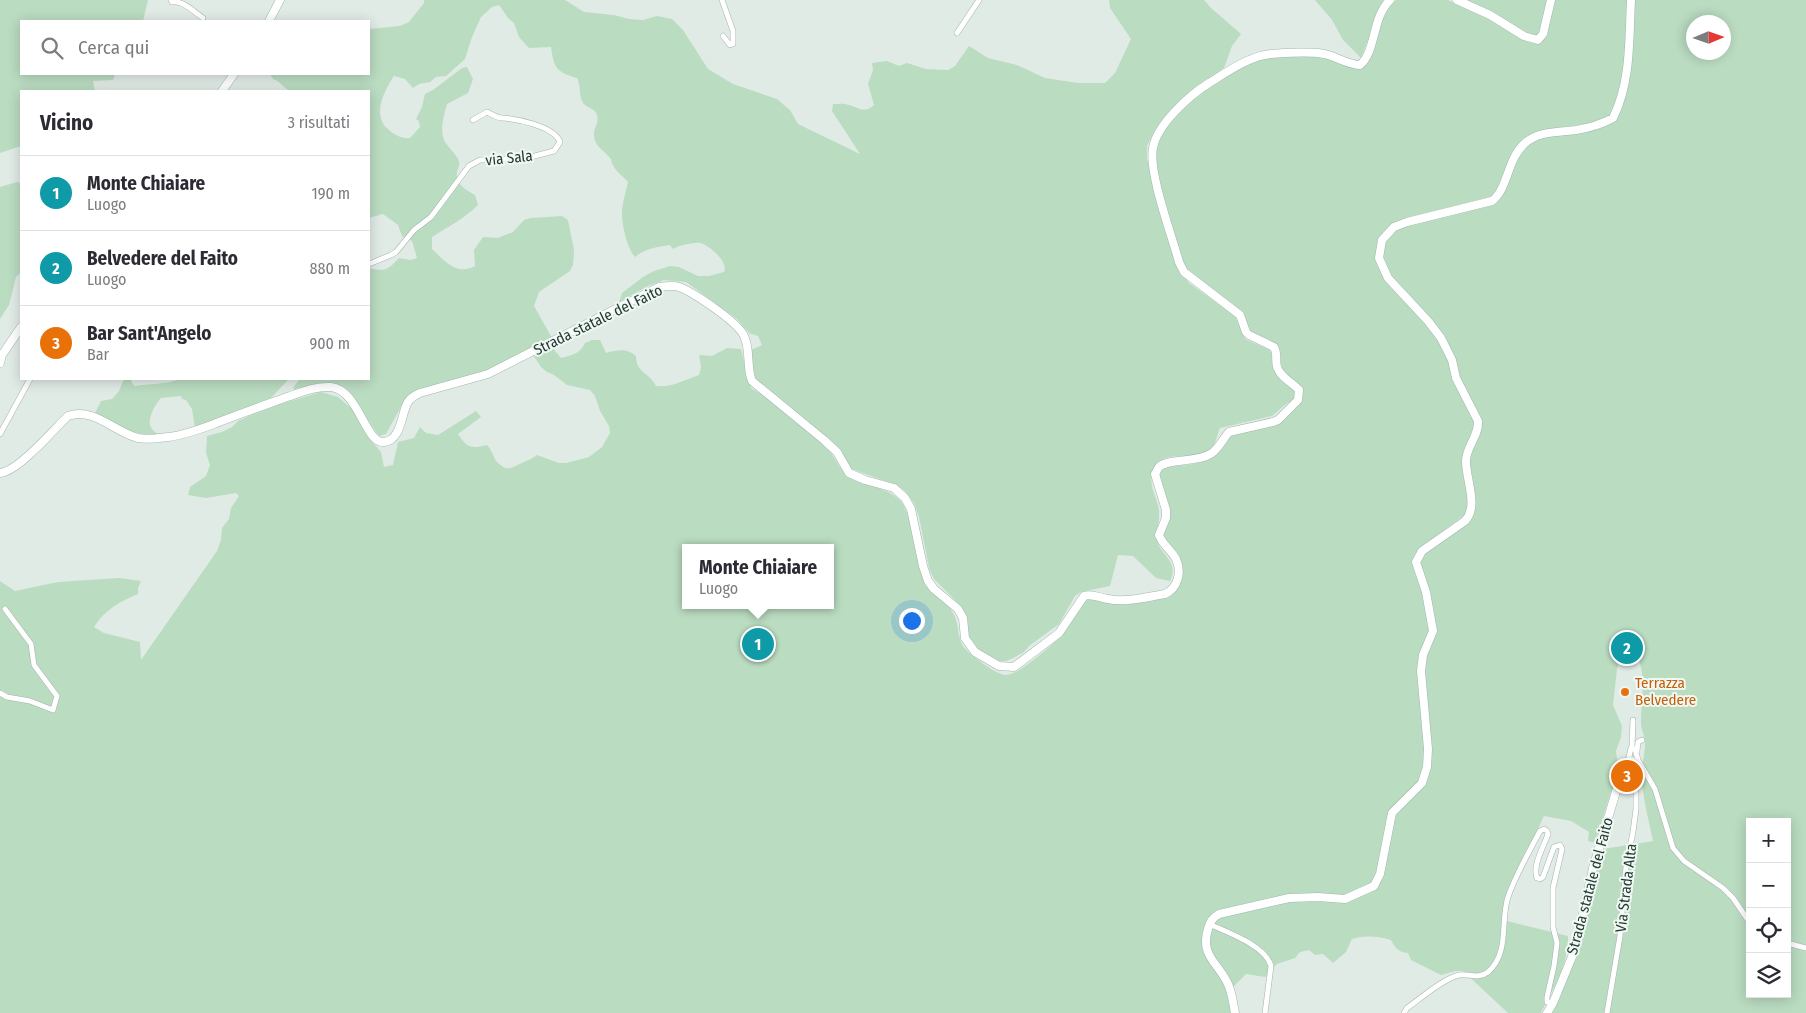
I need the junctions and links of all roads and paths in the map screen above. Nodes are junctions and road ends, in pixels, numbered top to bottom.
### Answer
1 (171, 0) edge
2 (280, 0) edge
3 (722, 0) edge
4 (979, 0) edge
5 (1390, 0) edge
6 (1457, 0) edge
7 (1551, 0) edge
8 (1631, 0) edge
9 (203, 18) dead end
10 (270, 20) edge
11 (957, 33) dead end
12 (723, 36) dead end
13 (233, 75) edge
14 (223, 90) edge
15 (474, 120) dead end
16 (370, 264) edge
17 (20, 329) edge
18 (0, 363) edge
19 (29, 380) edge
20 (0, 434) edge
21 (0, 473) edge
22 (5, 608) dead end
23 (0, 693) edge
24 (1633, 720) dead end
25 (1642, 740) dead end
26 (1635, 749) junction
27 (1632, 762) junction
28 (1746, 917) edge
29 (1209, 924) junction
30 (1791, 944) edge
31 (1806, 948) edge
32 (1553, 1003) junction
33 (1235, 1013) edge
34 (1265, 1013) edge
35 (1404, 1013) edge
36 (1547, 1013) edge
37 (1607, 1013) edge

1 - 9 street
2 - 10 street
3 - 12 street
4 - 11 street
5 - 21 street, Strada statale del Faito
6 - 7 street
8 - 29 street
13 - 14 street
15 - 16 street, via Sala
17 - 18 street
19 - 20 street
22 - 23 street
24 - 26 street, Via Strada Alta
25 - 26 street
26 - 27 street, Via Strada Alta
26 - 28 street
27 - 32 street, Strada statale del Faito
27 - 37 street, Via Strada Alta
29 - 33 street
29 - 34 street
30 - 31 street
32 - 35 street
32 - 36 street, Strada statale del Faito

